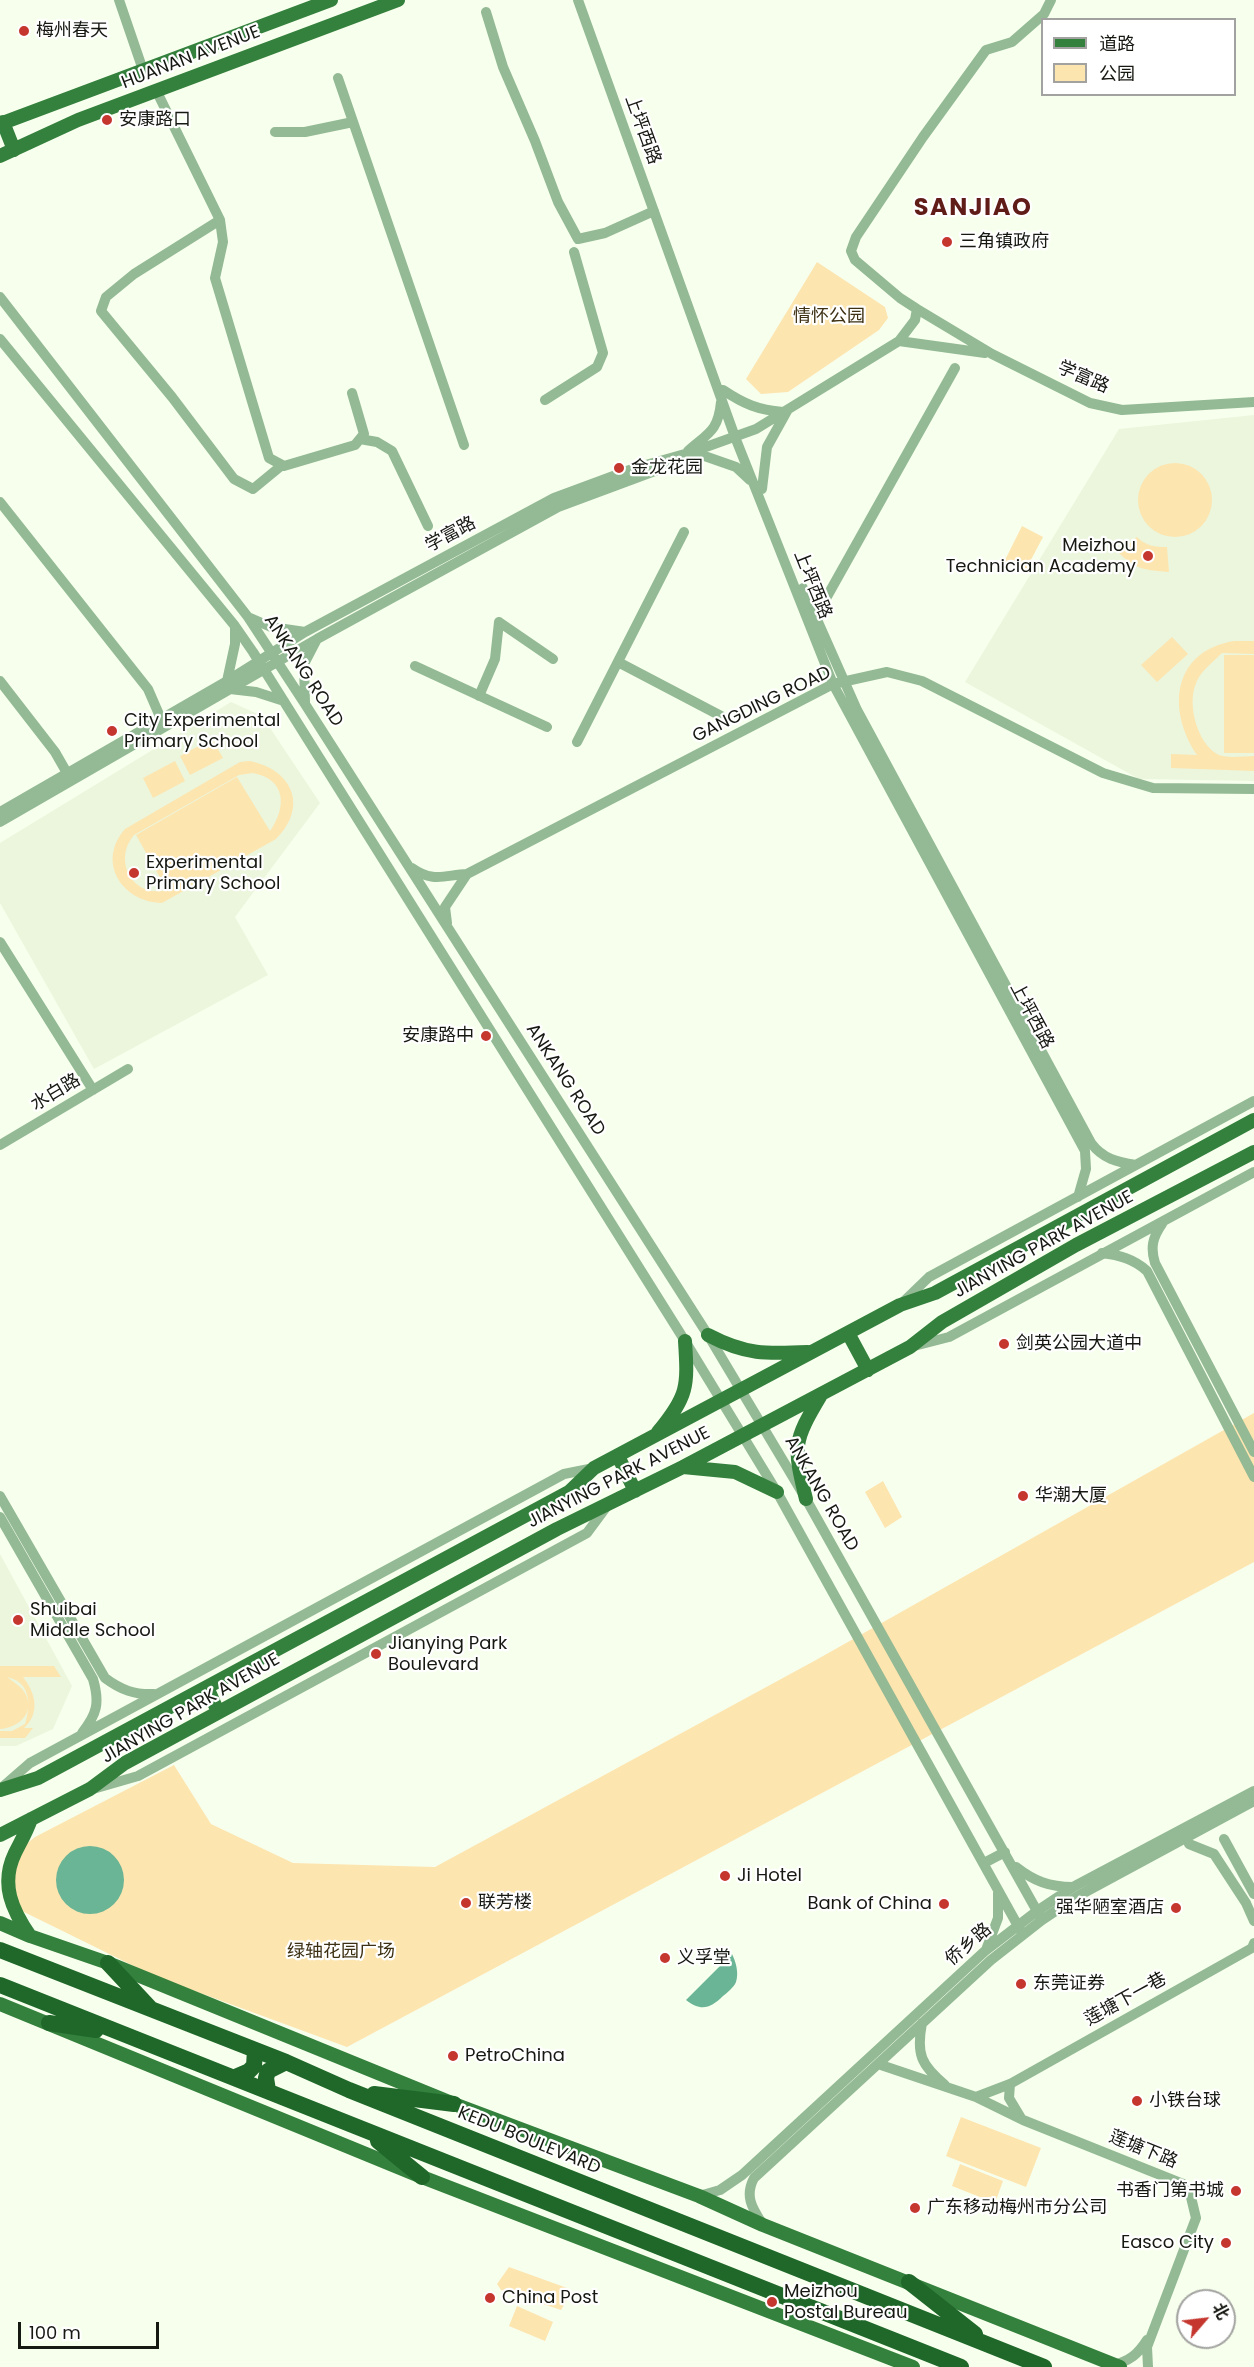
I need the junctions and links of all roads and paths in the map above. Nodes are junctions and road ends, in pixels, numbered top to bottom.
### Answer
1 (119, 0) edge
2 (331, 0) edge
3 (398, 0) edge
4 (578, 0) edge
5 (584, 0) edge
6 (1051, 0) edge
7 (486, 12) dead end
8 (143, 70) junction
9 (338, 78) dead end
10 (156, 90) junction
11 (353, 122) junction
12 (2, 123) edge
13 (274, 132) dead end
14 (14, 150) junction
15 (0, 156) edge
16 (654, 211) junction
17 (220, 220) junction
18 (574, 252) dead end
19 (0, 297) edge
20 (917, 309) junction
21 (0, 339) edge
22 (899, 341) junction
23 (992, 354) junction
24 (955, 368) dead end
25 (352, 393) dead end
26 (722, 394) junction
27 (545, 400) dead end
28 (1254, 402) edge
29 (785, 411) junction
30 (360, 439) junction
31 (738, 439) junction
32 (464, 446) dead end
33 (688, 453) junction
34 (281, 466) junction
35 (758, 486) junction
36 (0, 502) edge
37 (428, 526) dead end
38 (684, 532) dead end
39 (248, 617) junction
40 (815, 618) junction
41 (235, 626) junction
42 (305, 632) junction
43 (317, 639) junction
44 (274, 657) junction
45 (553, 659) dead end
46 (618, 662) junction
47 (415, 666) dead end
48 (264, 669) junction
49 (0, 681) edge
50 (839, 684) junction
51 (228, 685) junction
52 (479, 696) junction
53 (284, 700) junction
54 (305, 704) junction
55 (722, 716) dead end
56 (161, 719) junction
57 (547, 728) dead end
58 (328, 740) junction
59 (578, 742) dead end
60 (313, 748) junction
61 (67, 773) junction
62 (1254, 789) edge
63 (0, 812) edge
64 (0, 822) edge
65 (408, 865) junction
66 (467, 874) junction
67 (447, 926) junction
68 (0, 942) edge
69 (128, 1069) dead end
70 (93, 1090) junction
71 (1254, 1101) edge
72 (1254, 1120) edge
73 (0, 1145) edge
74 (1088, 1147) junction
75 (1254, 1152) edge
76 (1136, 1165) junction
77 (1254, 1172) edge
78 (1078, 1197) junction
79 (1164, 1221) junction
80 (1102, 1253) junction
81 (1151, 1267) junction
82 (900, 1305) junction
83 (849, 1333) junction
84 (708, 1335) junction
85 (685, 1341) junction
86 (910, 1347) junction
87 (813, 1352) junction
88 (868, 1370) junction
89 (741, 1390) junction
90 (821, 1395) junction
91 (722, 1401) junction
92 (762, 1426) junction
93 (655, 1436) junction
94 (743, 1436) junction
95 (1254, 1452) edge
96 (618, 1456) junction
97 (683, 1467) junction
98 (594, 1468) junction
99 (1254, 1477) edge
100 (635, 1491) junction
101 (777, 1492) junction
102 (0, 1496) edge
103 (806, 1499) junction
104 (607, 1506) junction
105 (0, 1517) edge
106 (96, 1674) junction
107 (207, 1687) junction
108 (160, 1693) junction
109 (218, 1712) junction
110 (80, 1736) junction
111 (0, 1790) edge
112 (90, 1790) junction
113 (1254, 1791) edge
114 (1254, 1802) edge
115 (31, 1819) junction
116 (0, 1835) edge
117 (1224, 1839) dead end
118 (1189, 1844) dead end
119 (1005, 1852) junction
120 (984, 1863) junction
121 (1012, 1864) junction
122 (998, 1887) junction
123 (1073, 1887) junction
124 (1254, 1894) edge
125 (1040, 1915) junction
126 (1254, 1921) edge
127 (0, 1923) edge
128 (1021, 1930) junction
129 (30, 1936) junction
130 (1254, 1943) edge
131 (0, 1950) edge
132 (985, 1951) junction
133 (108, 1963) junction
134 (0, 1984) edge
135 (0, 2004) edge
136 (154, 2013) junction
137 (49, 2023) junction
138 (922, 2024) junction
139 (125, 2035) junction
140 (255, 2050) junction
141 (286, 2062) junction
142 (878, 2064) junction
143 (235, 2077) junction
144 (1010, 2084) junction
145 (950, 2089) junction
146 (268, 2090) junction
147 (349, 2090) junction
148 (976, 2097) junction
149 (454, 2104) junction
150 (1023, 2120) junction
151 (363, 2130) junction
152 (422, 2177) junction
153 (699, 2196) junction
154 (763, 2225) junction
155 (909, 2282) junction
156 (1154, 2326) junction
157 (990, 2346) junction
158 (1117, 2366) edge
159 (913, 2367) edge
160 (961, 2367) edge
161 (1044, 2367) edge
162 (1148, 2367) edge

1 - 8 street
2 - 8 main road, HUANAN AVENUE
3 - 10 main road, HUANAN AVENUE
4 - 16 street, 上坪西路
5 - 26 street, 上坪西路
6 - 20 street, 学富路
7 - 16 street
8 - 12 main road, HUANAN AVENUE
9 - 11 street
10 - 14 main road, HUANAN AVENUE
10 - 17 street
11 - 13 street
11 - 32 street
12 - 14 main road
14 - 15 main road, HUANAN AVENUE
16 - 26 street, 上坪西路
17 - 34 street
17 - 34 street
18 - 27 street
19 - 39 street, ANKANG ROAD
20 - 22 street, 学富路
20 - 23 street, 学富路
21 - 41 street, ANKANG ROAD
22 - 23 street
22 - 29 street, 学富路
23 - 28 street, 学富路
24 - 40 street
25 - 30 street
26 - 29 street
26 - 31 street, 上坪西路
26 - 33 street
29 - 31 street, 学富路
29 - 35 street
30 - 34 street
30 - 37 street
31 - 33 street, 学富路
31 - 35 street, 上坪西路
31 - 43 street, 学富路
33 - 35 street
33 - 42 street, 学富路
35 - 40 street, 上坪西路
35 - 50 street, 上坪西路
36 - 56 street
38 - 46 street
39 - 42 street
39 - 44 street, ANKANG ROAD
40 - 50 street, 上坪西路
41 - 48 street, ANKANG ROAD
41 - 51 street
42 - 44 street, 学富路
43 - 44 street, 学富路
43 - 54 street
44 - 48 street, 学富路
44 - 51 street, 学富路
44 - 54 street, ANKANG ROAD
45 - 52 street
46 - 55 street
46 - 59 street
47 - 52 street
48 - 51 street, 学富路
48 - 53 street, ANKANG ROAD
49 - 61 street
50 - 62 street, GANGDING ROAD
50 - 66 street, GANGDING ROAD
50 - 74 street, 上坪西路
51 - 53 street
51 - 56 street, 学富路
51 - 64 street, 学富路
52 - 57 street
53 - 60 street, ANKANG ROAD
54 - 58 street, ANKANG ROAD
56 - 61 street, 学富路
58 - 60 street
58 - 65 street, ANKANG ROAD
60 - 85 street, ANKANG ROAD
61 - 63 street, 学富路
65 - 66 street
65 - 67 street, ANKANG ROAD
66 - 67 street
67 - 84 street, ANKANG ROAD
68 - 70 street
69 - 70 street, 水白路
70 - 73 street, 水白路
71 - 76 street
72 - 82 main road, JIANYING PARK AVENUE
74 - 76 street
74 - 78 street
75 - 86 main road, JIANYING PARK AVENUE
76 - 78 street
77 - 79 street
78 - 82 street
79 - 80 street
79 - 81 street
80 - 81 street
80 - 86 street
81 - 95 street
81 - 99 street
82 - 83 main road, JIANYING PARK AVENUE
83 - 87 main road, JIANYING PARK AVENUE
83 - 88 main road
84 - 87 main road
84 - 89 street, ANKANG ROAD
85 - 91 street, ANKANG ROAD
85 - 93 main road
86 - 88 main road, JIANYING PARK AVENUE
87 - 89 main road, JIANYING PARK AVENUE
88 - 90 main road, JIANYING PARK AVENUE
89 - 91 main road, JIANYING PARK AVENUE
89 - 92 street, ANKANG ROAD
90 - 92 main road, JIANYING PARK AVENUE
90 - 103 main road
91 - 93 main road, JIANYING PARK AVENUE
91 - 94 street, ANKANG ROAD
92 - 94 main road, JIANYING PARK AVENUE
92 - 103 street, ANKANG ROAD
93 - 96 main road, JIANYING PARK AVENUE
94 - 97 main road, JIANYING PARK AVENUE
94 - 101 street, ANKANG ROAD
96 - 98 main road, JIANYING PARK AVENUE
96 - 100 main road
97 - 100 main road, JIANYING PARK AVENUE
97 - 101 main road
98 - 107 main road, JIANYING PARK AVENUE
98 - 108 street
100 - 104 main road, JIANYING PARK AVENUE
101 - 120 street, ANKANG ROAD
102 - 106 street
103 - 119 street, ANKANG ROAD
104 - 109 main road, JIANYING PARK AVENUE
104 - 112 street
105 - 106 street
106 - 108 street
106 - 110 street
107 - 109 main road
107 - 111 main road, JIANYING PARK AVENUE
108 - 110 street
109 - 112 main road, JIANYING PARK AVENUE
110 - 111 street
112 - 115 main road, JIANYING PARK AVENUE
113 - 123 street, 侨乡路
114 - 125 street, 侨乡路
115 - 116 main road, JIANYING PARK AVENUE
115 - 129 main road
117 - 124 street
118 - 126 street
119 - 120 street
119 - 121 street, ANKANG ROAD
120 - 122 street, ANKANG ROAD
121 - 123 street
121 - 125 street, ANKANG ROAD
122 - 128 street, ANKANG ROAD
122 - 132 street
123 - 125 street, 侨乡路
125 - 128 street, 侨乡路
127 - 129 main road
128 - 132 street, 侨乡路
128 - 138 street, 侨乡路
129 - 133 main road
130 - 144 street, 莲塘下一巷
131 - 136 highway, KEDU BOULEVARD
132 - 153 street, 侨乡路
133 - 136 highway
133 - 149 main road
134 - 139 highway
135 - 137 main road
136 - 140 highway, KEDU BOULEVARD
137 - 139 highway
137 - 152 main road
138 - 142 street, 侨乡路
138 - 145 street
139 - 143 highway
140 - 141 highway, KEDU BOULEVARD
140 - 143 highway
141 - 146 highway
141 - 147 highway, KEDU BOULEVARD
142 - 145 street, 莲塘下路
142 - 154 street, 侨乡路
143 - 146 highway
144 - 148 street, 莲塘下一巷
144 - 150 street
145 - 148 street, 莲塘下路
146 - 151 highway
147 - 149 highway
147 - 157 highway, KEDU BOULEVARD
148 - 150 street, 莲塘下路
149 - 153 main road
150 - 156 street, 莲塘下路
151 - 152 highway
151 - 160 highway
152 - 159 main road
153 - 154 main road
154 - 155 main road
155 - 157 highway
155 - 158 main road
156 - 158 street
156 - 162 street
157 - 161 highway, KEDU BOULEVARD

